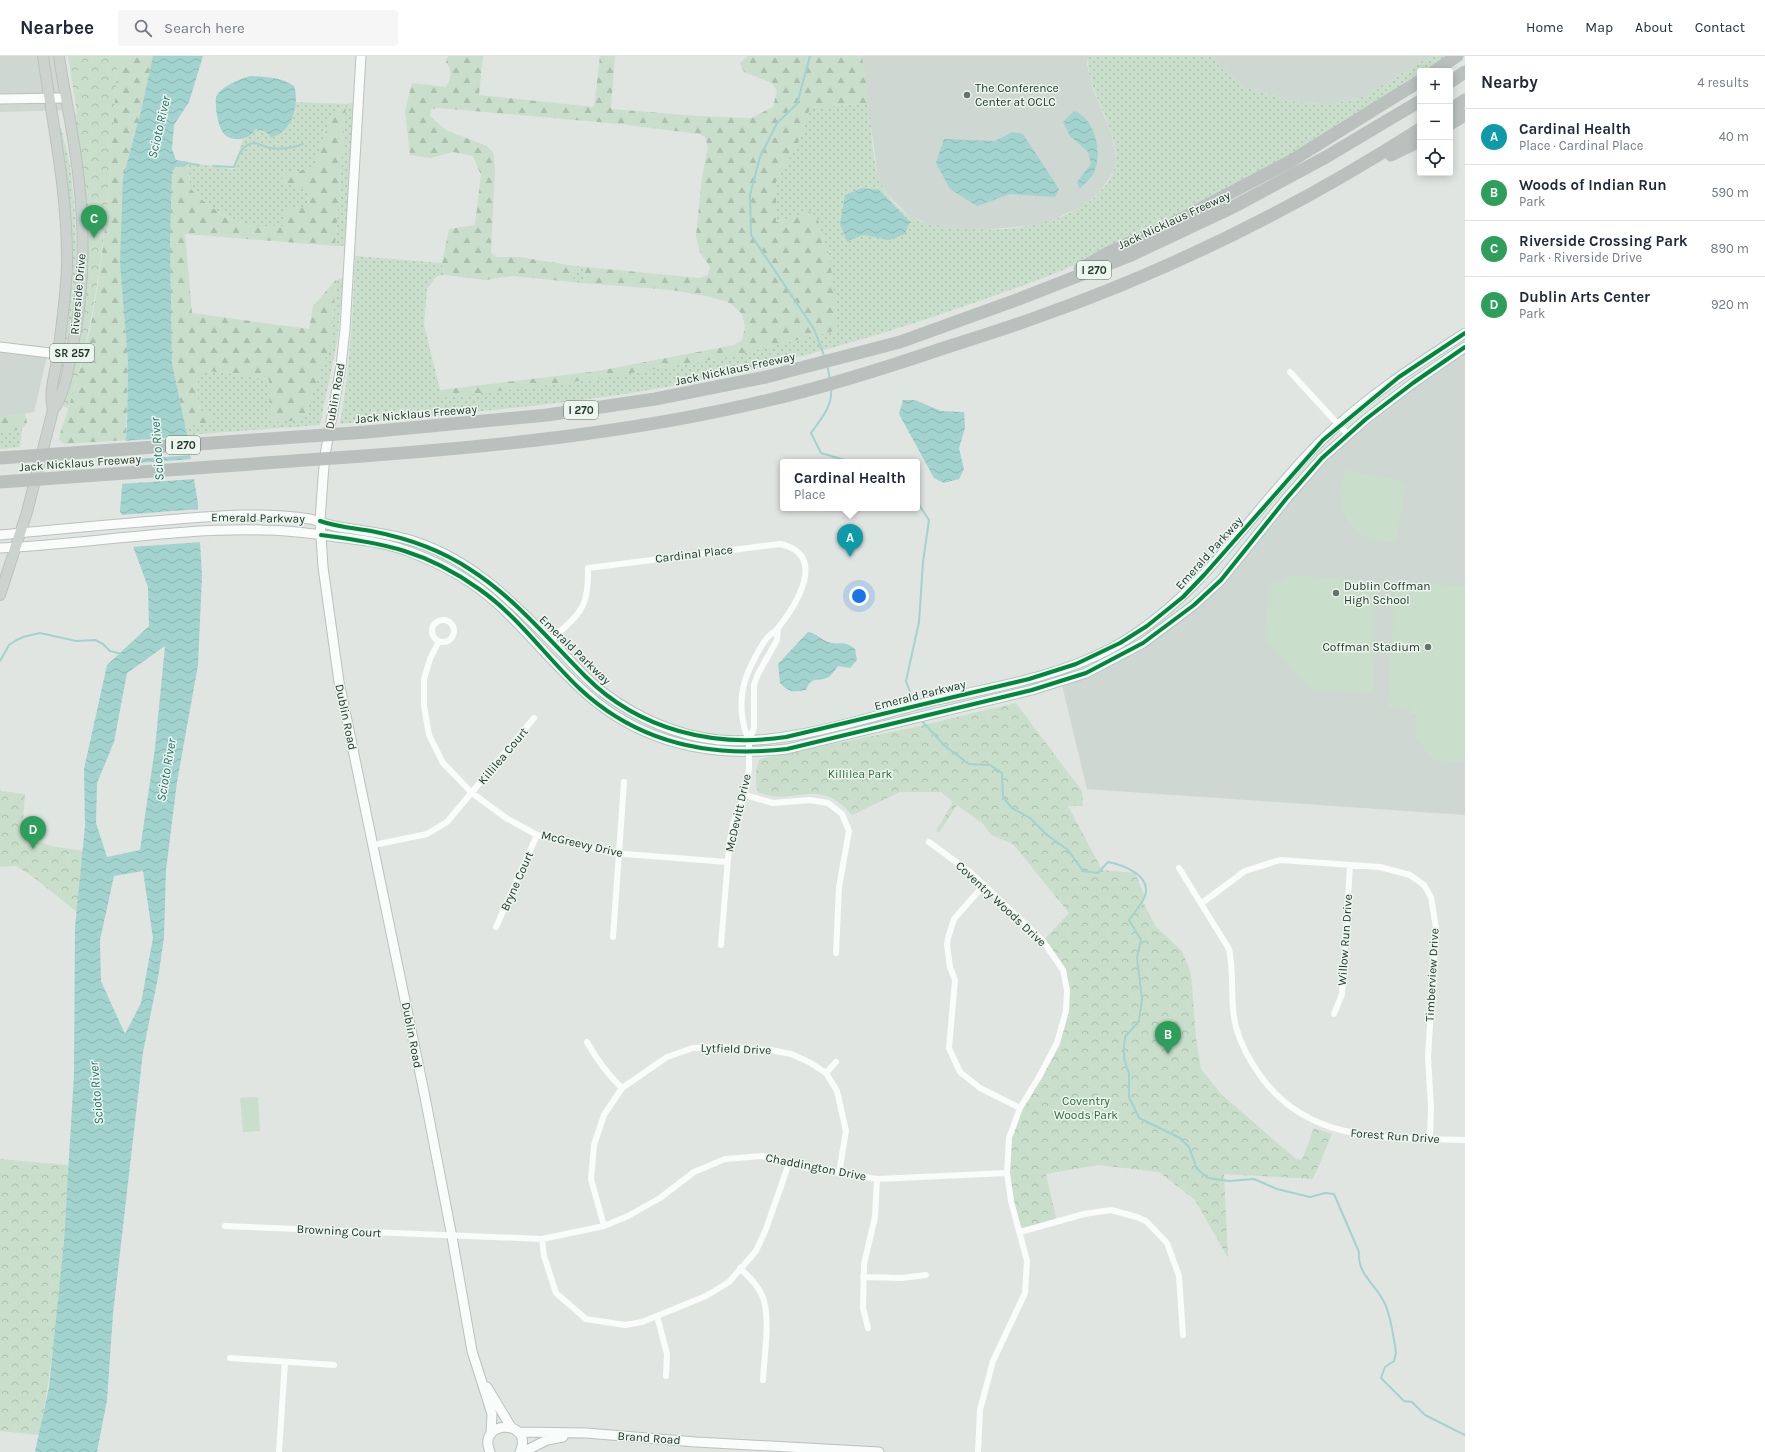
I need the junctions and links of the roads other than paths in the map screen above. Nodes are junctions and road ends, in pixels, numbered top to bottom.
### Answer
1 (43, 56) edge
2 (59, 56) edge
3 (361, 56) edge
4 (1457, 56) edge
5 (1439, 68) edge
6 (1465, 72) edge
7 (1453, 80) edge
8 (1417, 83) edge
9 (50, 98) junction
10 (65, 98) junction
11 (0, 99) edge
12 (1465, 100) edge
13 (1417, 103) edge
14 (1453, 108) edge
15 (1465, 115) edge
16 (1453, 122) edge
17 (1417, 131) edge
18 (1417, 142) edge
19 (1313, 193) junction
20 (1048, 288) junction
21 (1465, 333) edge
22 (0, 347) edge
23 (1465, 347) edge
24 (58, 354) junction
25 (1290, 372) dead end
26 (53, 410) junction
27 (1339, 425) junction
28 (1348, 435) junction
29 (0, 458) edge
30 (0, 482) edge
31 (320, 521) junction
32 (21, 533) junction
33 (0, 535) edge
34 (321, 535) junction
35 (0, 548) edge
36 (16, 548) junction
37 (0, 595) edge
38 (778, 629) junction
39 (439, 641) dead end
40 (550, 641) junction
41 (534, 718) dead end
42 (749, 740) junction
43 (749, 752) junction
44 (624, 782) dead end
45 (472, 793) junction
46 (745, 795) junction
47 (537, 835) junction
48 (930, 842) dead end
49 (374, 845) junction
50 (619, 854) junction
51 (728, 862) junction
52 (1350, 864) junction
53 (1179, 868) dead end
54 (984, 885) junction
55 (1202, 903) junction
56 (496, 927) dead end
57 (613, 937) dead end
58 (721, 944) dead end
59 (836, 952) dead end
60 (1334, 1014) dead end
61 (587, 1042) dead end
62 (836, 1062) dead end
63 (826, 1073) junction
64 (622, 1088) junction
65 (1020, 1108) junction
66 (1430, 1138) junction
67 (1465, 1140) edge
68 (789, 1163) junction
69 (839, 1173) junction
70 (1006, 1173) junction
71 (878, 1179) junction
72 (224, 1226) dead end
73 (604, 1226) junction
74 (1020, 1232) junction
75 (452, 1237) junction
76 (542, 1239) junction
77 (740, 1268) junction
78 (926, 1274) dead end
79 (863, 1277) junction
80 (657, 1316) junction
81 (868, 1328) dead end
82 (1183, 1335) dead end
83 (230, 1358) dead end
84 (285, 1362) junction
85 (334, 1365) dead end
86 (477, 1370) junction
87 (666, 1376) dead end
88 (763, 1380) dead end
89 (514, 1430) junction
90 (586, 1433) junction
91 (491, 1434) junction
92 (279, 1452) edge
93 (490, 1452) edge
94 (522, 1452) edge
95 (879, 1452) edge
96 (978, 1452) edge

1 - 9 main road, Riverside Drive / SR 257
2 - 10 main road, Riverside Drive / SR 257
3 - 31 main road, Dublin Road
4 - 5 highway
6 - 7 highway
8 - 20 highway
9 - 10 main road
9 - 11 main road
9 - 24 main road, Riverside Drive / SR 257
10 - 26 main road, Riverside Drive / SR 257
12 - 14 highway
13 - 20 highway, Jack Nicklaus Freeway / I 270
15 - 16 highway
17 - 19 highway, Jack Nicklaus Freeway / I 270
18 - 19 highway
19 - 30 highway, Jack Nicklaus Freeway / I 270, bridge
20 - 29 highway, Jack Nicklaus Freeway / I 270, bridge
21 - 27 main road, Emerald Parkway
22 - 24 main road
23 - 28 main road, Emerald Parkway
24 - 26 main road, Riverside Drive / SR 257
25 - 27 street
26 - 32 main road, Riverside Drive / SR 257
27 - 28 street
27 - 42 main road, Emerald Parkway
28 - 43 main road, Emerald Parkway
31 - 32 main road, Emerald Parkway
31 - 34 main road, Dublin Road
31 - 40 main road, Emerald Parkway
32 - 33 main road, Emerald Parkway
32 - 36 main road, Riverside Drive / SR 257
34 - 36 main road, Emerald Parkway
34 - 43 main road, Emerald Parkway
34 - 49 main road, Dublin Road
35 - 36 main road, Emerald Parkway
36 - 37 main road, Riverside Drive / SR 257
38 - 40 street, Cardinal Place
38 - 42 street, Cardinal Place
38 - 42 street, Cardinal Place
39 - 45 street, McGreevy Drive
40 - 42 main road, Emerald Parkway
41 - 45 street, Killilea Court
42 - 43 street, McDevitt Drive
43 - 46 street, McDevitt Drive
44 - 50 street
45 - 47 street, McGreevy Drive
45 - 49 street, Killilea Court
46 - 51 street, McDevitt Drive
46 - 59 street
47 - 50 street, McGreevy Drive
47 - 56 street, Bryne Court
48 - 54 street, Coventry Woods Drive
49 - 75 main road, Dublin Road
50 - 51 street, McGreevy Drive
50 - 57 street
51 - 58 street, McDevitt Drive
52 - 55 street, Timberview Drive
52 - 60 street, Willow Run Drive
52 - 66 street, Timberview Drive
53 - 55 street, Forest Run Drive
54 - 65 street, Coventry Woods Drive
54 - 65 street
55 - 66 street, Forest Run Drive
61 - 64 street
62 - 63 street
63 - 64 street, Lytfield Drive
63 - 69 street, Lytfield Drive
64 - 73 street, Lytfield Drive
65 - 70 street, Coventry Woods Drive
66 - 67 street, Forest Run Drive
68 - 69 street, Chaddington Drive
68 - 73 street, Chaddington Drive
68 - 77 street
69 - 71 street, Chaddington Drive
70 - 71 street, Chaddington Drive
70 - 74 street, Coventry Woods Drive
71 - 79 street
72 - 75 street, Browning Court
73 - 76 street, Chaddington Drive
74 - 82 street
74 - 96 street, Coventry Woods Drive
75 - 76 street, Chaddington Drive
75 - 86 main road, Dublin Road
76 - 80 street
77 - 80 street
77 - 88 street
78 - 79 street
79 - 81 street
80 - 87 street
83 - 84 street
84 - 85 street
84 - 92 street
86 - 89 main road, Dublin Road
86 - 91 main road, Dublin Road
89 - 90 main road, Brand Road
89 - 91 main road, Brand Road
89 - 94 main road
90 - 94 main road, Brand Road
90 - 95 main road, Brand Road
91 - 93 main road, Dublin Road

